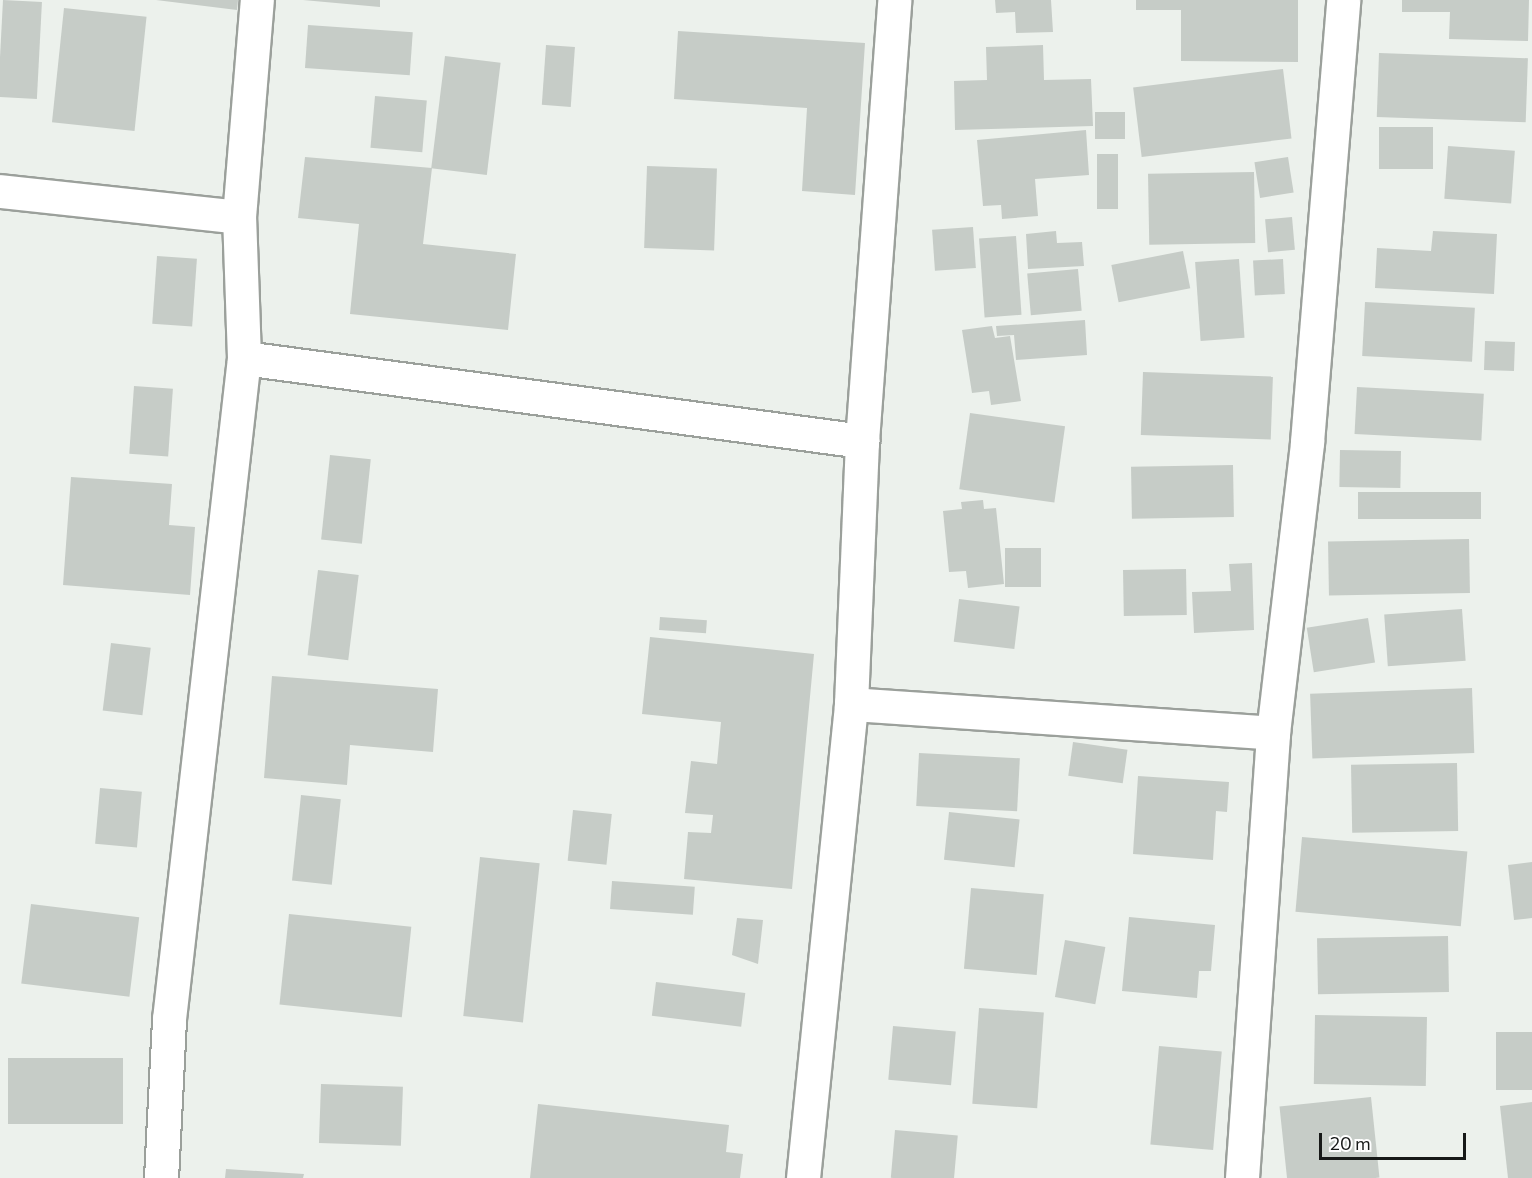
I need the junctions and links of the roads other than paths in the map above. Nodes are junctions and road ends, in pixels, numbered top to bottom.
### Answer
1 (257, 0) edge
2 (894, 0) edge
3 (1343, 0) edge
4 (0, 190) edge
5 (239, 217) junction
6 (244, 358) junction
7 (862, 441) junction
8 (851, 704) junction
9 (1274, 733) junction
10 (160, 1178) edge
11 (803, 1178) edge
12 (1242, 1178) edge

1 - 5 street
2 - 7 street
3 - 9 street
4 - 5 street
5 - 6 street
6 - 7 street
6 - 10 street
7 - 8 street
8 - 9 street
8 - 11 street
9 - 12 street

